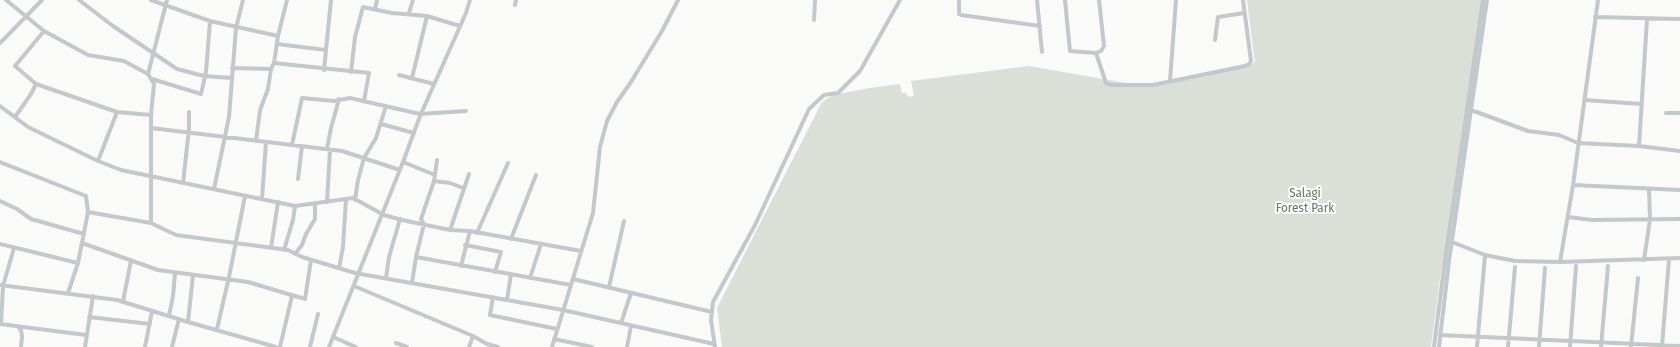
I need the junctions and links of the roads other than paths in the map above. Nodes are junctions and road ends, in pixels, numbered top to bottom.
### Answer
1 (6, 0) edge
2 (42, 0) edge
3 (79, 0) edge
4 (151, 0) edge
5 (167, 0) edge
6 (243, 0) edge
7 (287, 0) edge
8 (331, 0) edge
9 (377, 0) edge
10 (413, 0) edge
11 (470, 0) edge
12 (678, 0) edge
13 (815, 0) edge
14 (900, 0) edge
15 (958, 0) edge
16 (1037, 0) edge
17 (1065, 0) edge
18 (1099, 0) edge
19 (1176, 0) edge
20 (1243, 0) edge
21 (1483, 0) edge
22 (1487, 0) edge
23 (1598, 0) edge
24 (166, 7) junction
25 (375, 9) junction
26 (409, 13) junction
27 (1244, 13) junction
28 (26, 16) junction
29 (427, 16) junction
30 (1595, 17) junction
31 (1647, 19) junction
32 (1680, 19) edge
33 (814, 20) dead end
34 (210, 21) junction
35 (460, 26) junction
36 (1040, 26) junction
37 (236, 28) junction
38 (44, 31) junction
39 (278, 36) junction
40 (1215, 40) dead end
41 (0, 43) edge
42 (277, 44) junction
43 (326, 50) junction
44 (1042, 52) dead end
45 (154, 53) junction
46 (1096, 53) junction
47 (274, 63) junction
48 (232, 68) junction
49 (271, 68) junction
50 (324, 70) junction
51 (351, 72) junction
52 (148, 74) junction
53 (399, 75) dead end
54 (204, 76) junction
55 (232, 78) junction
56 (412, 78) junction
57 (151, 79) junction
58 (1170, 81) junction
59 (36, 84) junction
60 (434, 84) junction
61 (339, 100) junction
62 (1584, 100) junction
63 (364, 101) junction
64 (1642, 104) junction
65 (0, 106) edge
66 (386, 106) junction
67 (466, 110) dead end
68 (1471, 110) junction
69 (117, 112) junction
70 (189, 112) dead end
71 (1666, 113) dead end
72 (1680, 113) edge
73 (420, 114) junction
74 (151, 115) junction
75 (15, 117) junction
76 (381, 124) junction
77 (151, 128) junction
78 (188, 132) junction
79 (414, 133) junction
80 (225, 137) junction
81 (256, 141) junction
82 (266, 142) junction
83 (1578, 143) junction
84 (292, 145) junction
85 (302, 146) junction
86 (1639, 146) junction
87 (328, 150) junction
88 (1680, 151) edge
89 (364, 158) junction
90 (437, 160) dead end
91 (98, 161) junction
92 (0, 162) edge
93 (403, 162) junction
94 (508, 163) dead end
95 (400, 170) junction
96 (469, 174) dead end
97 (435, 175) junction
98 (536, 175) dead end
99 (151, 176) junction
100 (298, 179) dead end
101 (434, 181) junction
102 (183, 183) junction
103 (1573, 185) junction
104 (463, 188) junction
105 (214, 189) junction
106 (1649, 189) junction
107 (1680, 190) edge
108 (245, 196) junction
109 (262, 199) junction
110 (346, 199) junction
111 (355, 200) junction
112 (0, 201) edge
113 (278, 202) junction
114 (327, 202) junction
115 (315, 203) junction
116 (295, 206) junction
117 (88, 212) junction
118 (382, 214) junction
119 (1568, 217) junction
120 (400, 219) junction
121 (1650, 219) junction
122 (1680, 219) edge
123 (624, 221) dead end
124 (151, 223) junction
125 (424, 224) junction
126 (450, 230) junction
127 (470, 231) junction
128 (477, 233) junction
129 (84, 234) junction
130 (511, 239) junction
131 (1452, 242) junction
132 (82, 243) junction
133 (0, 244) edge
134 (236, 244) junction
135 (541, 244) junction
136 (465, 245) junction
137 (14, 248) junction
138 (271, 248) junction
139 (284, 250) junction
140 (581, 251) junction
141 (295, 254) junction
142 (1485, 255) junction
143 (416, 257) junction
144 (1680, 258) edge
145 (1669, 259) junction
146 (311, 260) junction
147 (1644, 260) junction
148 (131, 261) junction
149 (1560, 262) junction
150 (78, 263) junction
151 (461, 266) junction
152 (1576, 266) dead end
153 (1608, 266) dead end
154 (339, 268) junction
155 (1515, 268) dead end
156 (1545, 268) dead end
157 (495, 272) junction
158 (175, 273) junction
159 (359, 273) junction
160 (511, 274) junction
161 (193, 275) junction
162 (229, 278) junction
163 (386, 278) junction
164 (530, 278) junction
165 (1638, 278) dead end
166 (572, 279) junction
167 (412, 283) junction
168 (2, 285) edge
169 (571, 285) junction
170 (354, 286) junction
171 (609, 288) junction
172 (68, 293) junction
173 (631, 293) junction
174 (93, 296) junction
175 (292, 296) junction
176 (493, 297) junction
177 (508, 300) junction
178 (122, 301) junction
179 (563, 310) junction
180 (152, 311) junction
181 (712, 312) junction
182 (318, 314) dead end
183 (169, 316) junction
184 (89, 317) junction
185 (178, 319) junction
186 (188, 322) junction
187 (621, 323) junction
188 (0, 324) edge
189 (150, 324) junction
190 (17, 326) junction
191 (631, 326) junction
192 (216, 329) junction
193 (557, 329) junction
194 (86, 335) junction
195 (1440, 335) junction
196 (473, 336) junction
197 (333, 338) junction
198 (1478, 338) junction
199 (554, 339) junction
200 (1509, 339) junction
201 (1539, 340) junction
202 (1570, 341) junction
203 (396, 343) dead end
204 (1601, 345) edge
205 (1631, 345) edge
206 (715, 346) edge
207 (1662, 346) edge
208 (1680, 346) edge
209 (21, 347) edge
210 (85, 347) edge
211 (145, 347) edge
212 (172, 347) edge
213 (276, 347) edge
214 (280, 347) edge
215 (310, 347) edge
216 (329, 347) edge
217 (356, 347) edge
218 (407, 347) edge
219 (469, 347) edge
220 (498, 347) edge
221 (552, 347) edge
222 (589, 347) edge
223 (627, 347) edge
224 (1434, 347) edge
225 (1439, 347) edge
226 (1477, 347) edge
227 (1508, 347) edge
228 (1539, 347) edge
229 (1570, 347) edge

1 - 28 street
2 - 28 street
3 - 45 street
4 - 24 street
5 - 24 street
6 - 37 street
7 - 39 street
8 - 43 street
9 - 25 street
10 - 26 street
11 - 35 street
12 - 140 street
13 - 33 street
14 - 181 street
15 - 36 street
16 - 36 street
17 - 46 street
18 - 46 street
19 - 58 street
20 - 27 street
21 - 224 street
22 - 68 street
23 - 30 street
24 - 34 street
24 - 45 street
25 - 26 street
25 - 51 street
26 - 29 street
27 - 40 street
27 - 58 street
28 - 38 street
28 - 41 street
29 - 35 street
29 - 56 street
30 - 31 street
30 - 62 street
31 - 32 street
31 - 64 street
34 - 37 street
34 - 54 street
35 - 60 street
36 - 44 street
37 - 39 street
37 - 48 street
38 - 52 street
38 - 59 street
39 - 42 street
42 - 43 street
42 - 47 street
43 - 50 street
45 - 52 street
45 - 54 street
46 - 58 street
47 - 49 street
47 - 50 street
48 - 49 street
48 - 55 street
49 - 81 street
50 - 51 street
51 - 63 street
52 - 57 street
53 - 56 street
54 - 55 street
54 - 57 street
55 - 80 street
56 - 60 street
57 - 74 street
59 - 69 street
59 - 75 street
60 - 73 street
61 - 63 street
61 - 84 street
61 - 87 street
62 - 64 street
62 - 83 street
63 - 66 street
64 - 86 street
65 - 75 street
66 - 73 street
66 - 76 street
67 - 73 street
68 - 83 street
68 - 131 street
69 - 74 street
69 - 91 street
70 - 78 street
71 - 72 street
73 - 79 street
74 - 77 street
75 - 91 street
76 - 79 street
76 - 89 street
77 - 78 street
77 - 99 street
78 - 80 street
78 - 102 street
79 - 93 street
80 - 81 street
80 - 105 street
81 - 82 street
82 - 84 street
82 - 109 street
83 - 86 street
83 - 103 street
84 - 85 street
85 - 87 street
85 - 100 street
86 - 88 street
87 - 89 street
87 - 114 street
89 - 95 street
89 - 111 street
90 - 97 street
91 - 99 street
92 - 117 street
93 - 95 street
93 - 97 street
94 - 128 street
95 - 118 street
96 - 104 street
97 - 101 street
98 - 130 street
99 - 102 street
99 - 124 street
101 - 104 street
101 - 125 street
102 - 105 street
103 - 106 street
103 - 119 street
104 - 126 street
105 - 108 street
106 - 107 street
106 - 121 street
108 - 109 street
108 - 134 street
109 - 113 street
110 - 111 street
110 - 114 street
110 - 154 street
111 - 118 street
112 - 129 street
113 - 116 street
113 - 138 street
114 - 115 street
115 - 116 street
115 - 141 street
116 - 139 street
117 - 124 street
117 - 129 street
118 - 120 street
118 - 159 street
119 - 121 street
119 - 149 street
120 - 125 street
120 - 163 street
121 - 122 street
121 - 147 street
123 - 171 street
124 - 134 street
125 - 126 street
125 - 143 street
126 - 127 street
127 - 128 street
127 - 136 street
128 - 130 street
129 - 132 street
130 - 135 street
131 - 142 street
131 - 195 street
132 - 148 street
132 - 150 street
133 - 137 street
134 - 138 street
134 - 162 street
135 - 140 street
135 - 164 street
136 - 151 street
136 - 157 street
137 - 150 street
137 - 168 street
138 - 139 street
139 - 141 street
140 - 166 street
141 - 146 street
142 - 149 street
142 - 198 street
143 - 151 street
143 - 167 street
144 - 145 street
145 - 147 street
145 - 207 street
146 - 154 street
146 - 175 street
147 - 149 street
148 - 158 street
148 - 178 street
150 - 172 street
151 - 157 street
152 - 202 street
153 - 204 street
154 - 159 street
155 - 200 street
156 - 201 street
157 - 160 street
158 - 161 street
158 - 183 street
159 - 163 street
159 - 170 street
160 - 164 street
160 - 177 street
161 - 162 street
161 - 186 street
162 - 175 street
162 - 192 street
163 - 167 street
164 - 169 street
165 - 205 street
166 - 169 street
166 - 171 street
167 - 176 street
168 - 172 street
168 - 188 street
169 - 179 street
170 - 196 street
170 - 197 street
171 - 173 street
172 - 174 street
173 - 181 street
173 - 187 street
174 - 178 street
174 - 184 street
175 - 214 street
176 - 177 street
176 - 193 street
177 - 179 street
178 - 180 street
179 - 187 street
179 - 193 street
180 - 183 street
180 - 189 street
181 - 206 street
182 - 215 street
183 - 185 street
184 - 189 street
184 - 194 street
185 - 186 street
185 - 212 street
186 - 192 street
187 - 191 street
188 - 190 street
189 - 211 street
190 - 194 street
190 - 209 street
191 - 206 street
191 - 223 street
192 - 213 street
193 - 199 street
194 - 210 street
195 - 198 street
195 - 225 street
196 - 219 street
196 - 220 street
197 - 216 street
197 - 217 street
198 - 200 street
198 - 226 street
199 - 221 street
199 - 222 street
200 - 201 street
200 - 227 street
201 - 202 street
201 - 228 street
202 - 204 street
202 - 229 street
203 - 218 street
204 - 205 street
205 - 207 street
207 - 208 street

